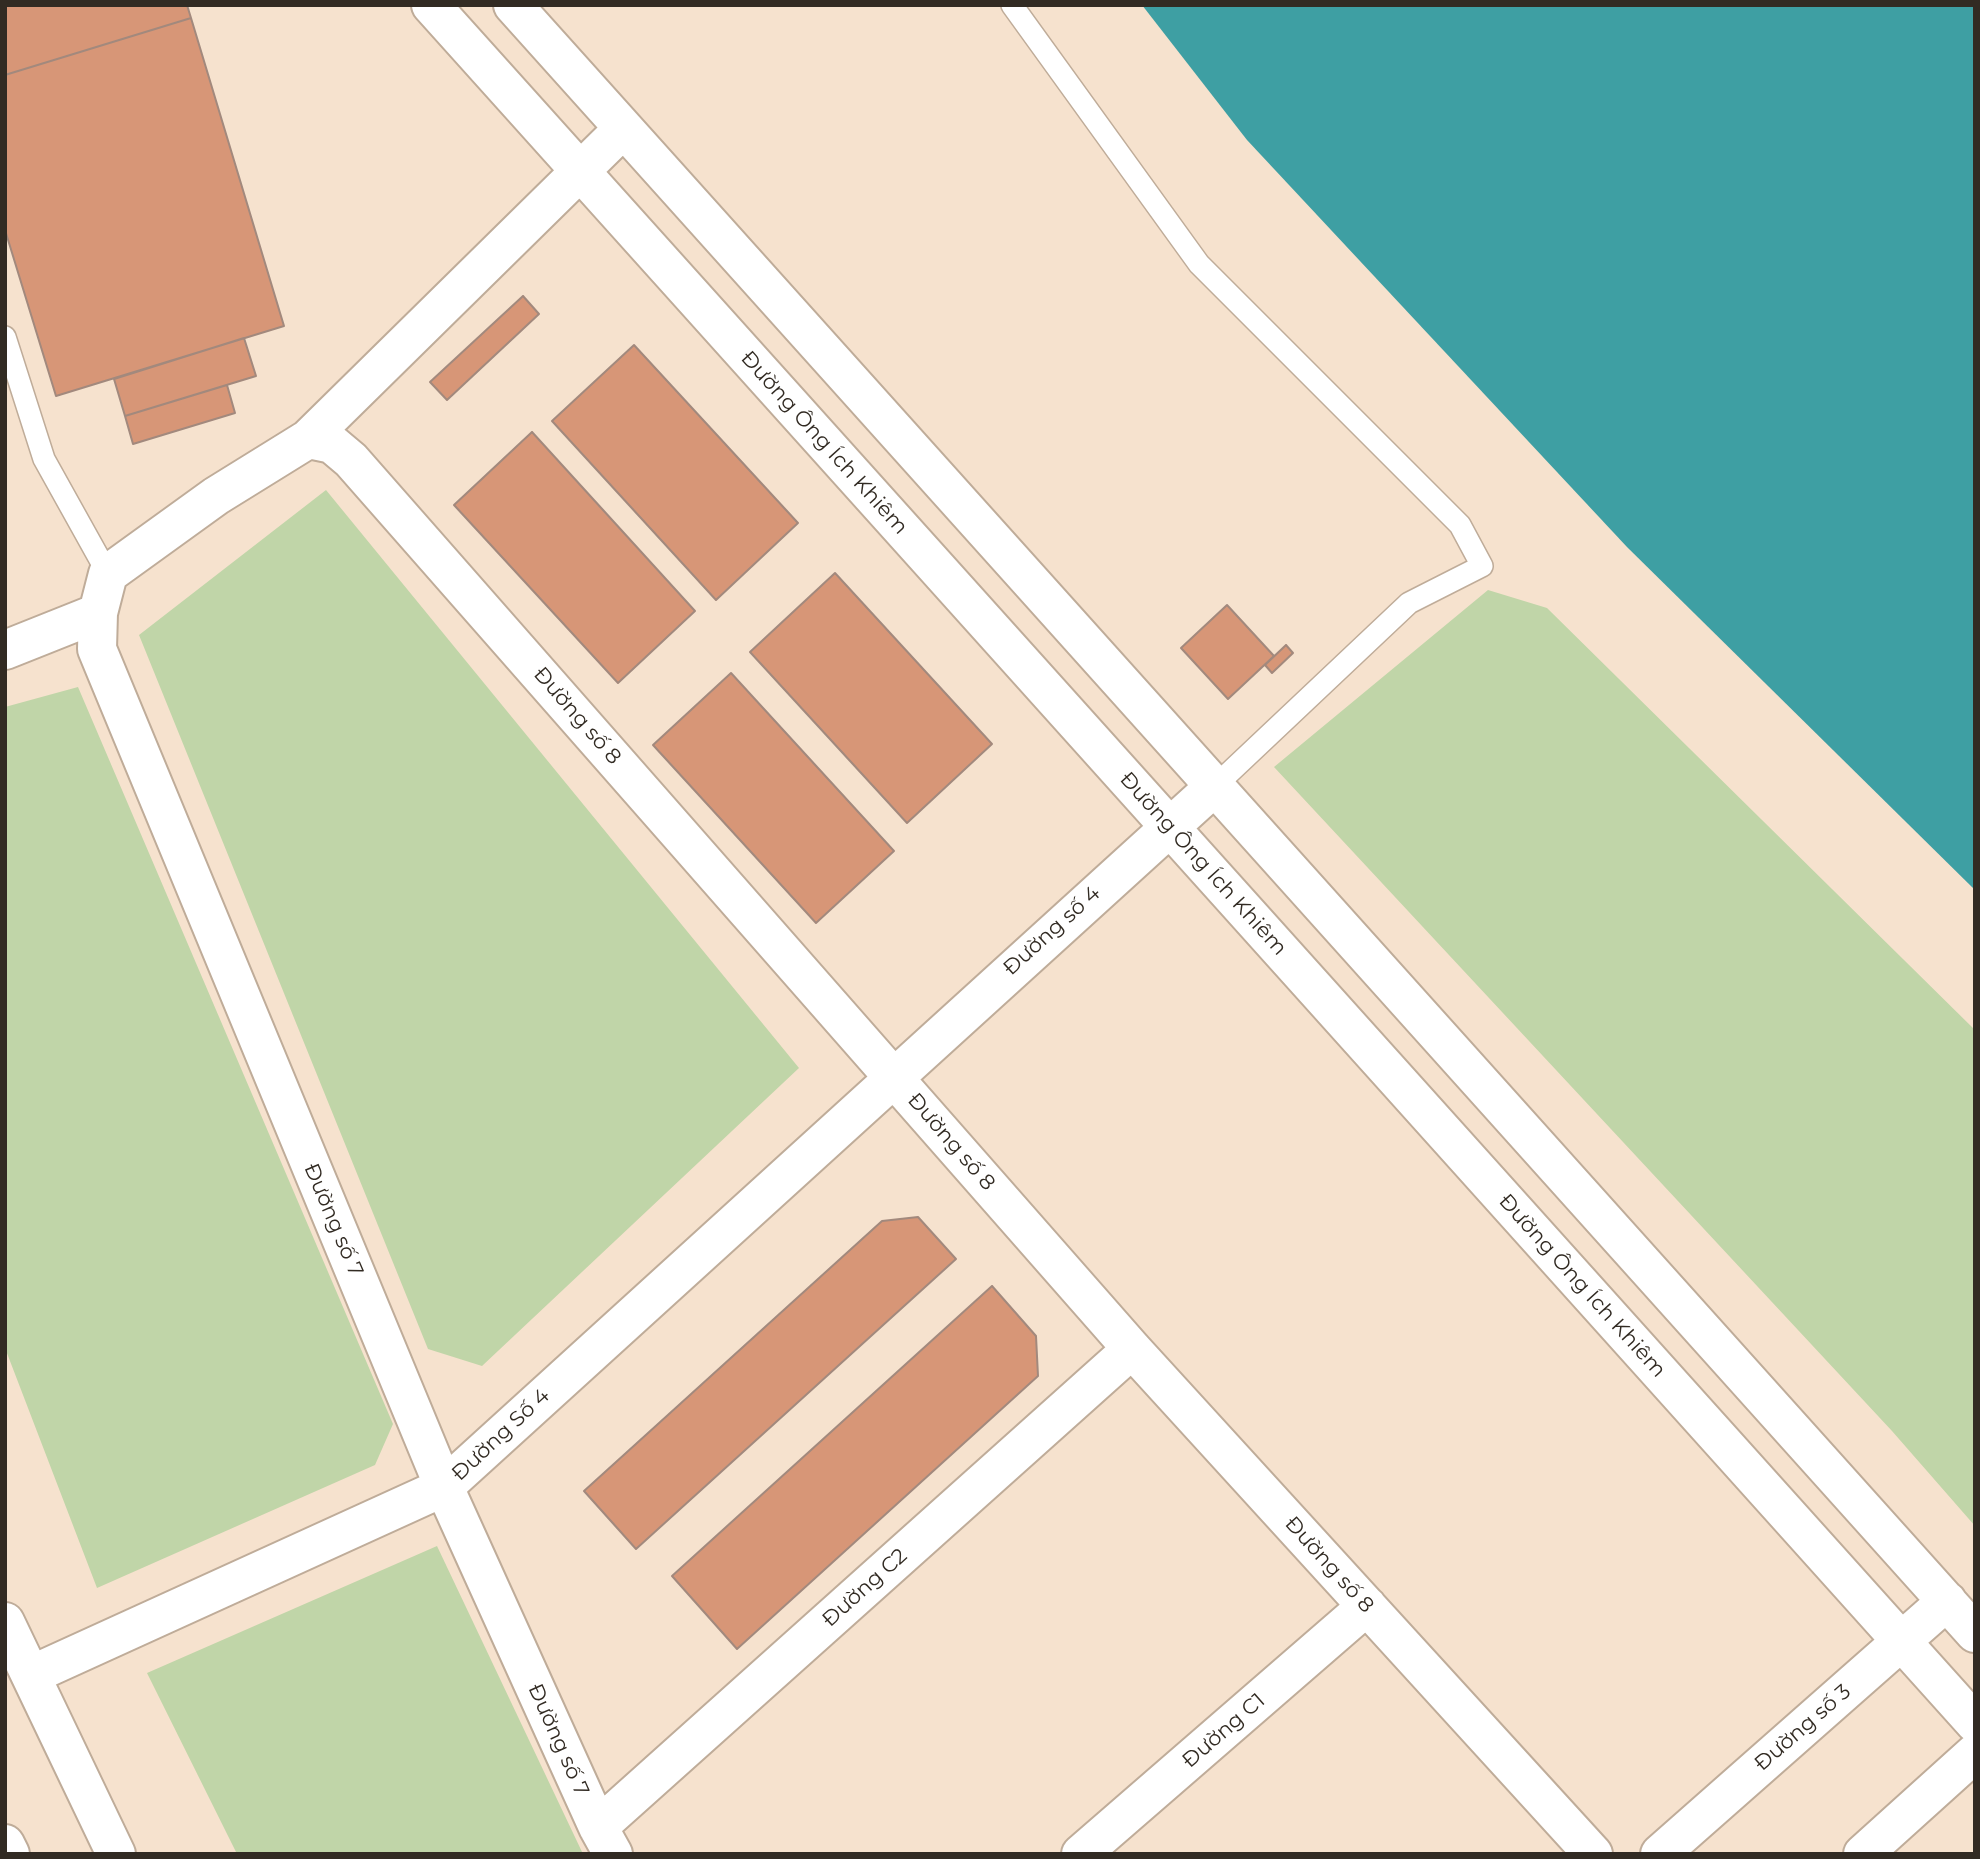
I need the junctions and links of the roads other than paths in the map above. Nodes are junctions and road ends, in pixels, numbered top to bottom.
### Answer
1 (431, 5) edge
2 (513, 5) edge
3 (1012, 5) edge
4 (623, 128) junction
5 (578, 170) junction
6 (5, 337) edge
7 (308, 439) junction
8 (108, 575) junction
9 (98, 613) junction
10 (5, 650) edge
11 (1213, 788) junction
12 (1168, 826) junction
13 (893, 1076) junction
14 (1132, 1349) junction
15 (444, 1487) junction
16 (1947, 1601) junction
17 (1367, 1606) junction
18 (6, 1625) edge
19 (1975, 1633) edge
20 (1901, 1642) junction
21 (31, 1675) junction
22 (1975, 1723) edge
23 (1975, 1753) edge
24 (605, 1841) edge
25 (5, 1844) edge
26 (10, 1854) edge
27 (117, 1854) edge
28 (1081, 1854) edge
29 (1593, 1854) edge
30 (1660, 1854) edge
31 (1863, 1854) edge

1 - 5 street, Đường Ông Ích Khiêm
2 - 4 street
3 - 11 lane
4 - 5 street
4 - 11 street
5 - 7 street
5 - 12 street, Đường Ông Ích Khiêm
6 - 8 lane
7 - 8 street
7 - 13 street, Đường số 8
8 - 9 street, Đường số 7
9 - 10 street
9 - 15 street, Đường số 7
11 - 12 street, Đường số 4
11 - 16 street
12 - 13 street, Đường số 4
12 - 20 street, Đường Ông Ích Khiêm
13 - 14 street, Đường số 8
13 - 15 street, Đường Số 4
14 - 17 street, Đường số 8
14 - 24 street, Đường C2
15 - 21 street, Đường Số 4
15 - 24 street, Đường số 7
16 - 19 street
16 - 20 street, Đường số 3
17 - 28 street, Đường C1
17 - 29 street, Đường số 8
18 - 21 street
20 - 22 street, Đường Ông Ích Khiêm
20 - 30 street, Đường số 3
21 - 27 street
23 - 31 street
25 - 26 street

